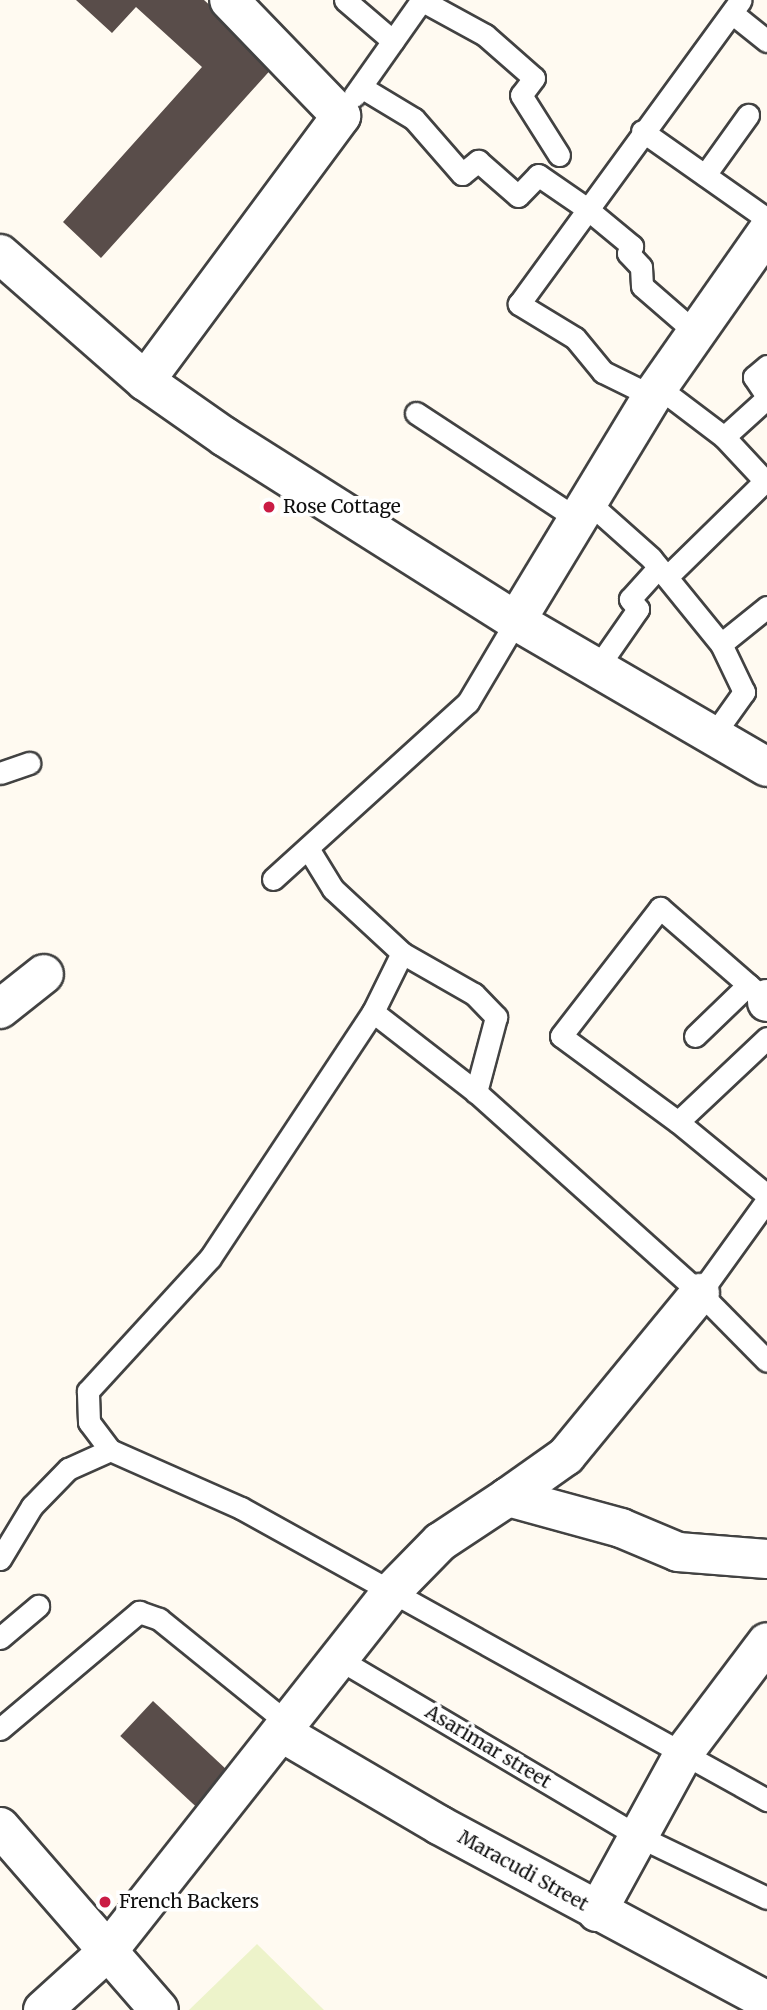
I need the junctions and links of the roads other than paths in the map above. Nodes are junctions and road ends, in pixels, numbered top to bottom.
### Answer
1 (229, 0) edge
2 (345, 0) edge
3 (421, 0) edge
4 (736, 7) edge
5 (393, 41) junction
6 (767, 41) edge
7 (351, 102) junction
8 (748, 115) dead end
9 (642, 131) junction
10 (558, 155) dead end
11 (705, 175) junction
12 (586, 208) junction
13 (767, 219) edge
14 (767, 232) edge
15 (0, 254) edge
16 (695, 332) junction
17 (767, 366) edge
18 (145, 381) junction
19 (655, 392) junction
20 (767, 397) edge
21 (416, 413) dead end
22 (724, 437) junction
23 (766, 480) edge
24 (581, 509) junction
25 (656, 570) junction
26 (767, 607) edge
27 (516, 621) junction
28 (721, 644) junction
29 (597, 668) junction
30 (714, 734) junction
31 (29, 763) dead end
32 (767, 767) edge
33 (0, 773) edge
34 (309, 850) junction
35 (274, 879) dead end
36 (402, 953) junction
37 (44, 974) dead end
38 (762, 997) edge
39 (0, 1009) edge
40 (373, 1012) junction
41 (695, 1036) dead end
42 (767, 1038) edge
43 (476, 1092) junction
44 (678, 1122) junction
45 (767, 1197) edge
46 (700, 1293) junction
47 (767, 1361) edge
48 (110, 1450) junction
49 (508, 1497) junction
50 (0, 1559) edge
51 (767, 1559) edge
52 (391, 1592) junction
53 (38, 1606) dead end
54 (0, 1638) edge
55 (767, 1642) edge
56 (337, 1658) junction
57 (0, 1729) edge
58 (287, 1729) junction
59 (685, 1751) junction
60 (767, 1800) edge
61 (0, 1827) edge
62 (638, 1836) junction
63 (767, 1898) edge
64 (597, 1912) junction
65 (107, 1952) junction
66 (767, 2001) edge
67 (43, 2010) edge
68 (159, 2010) edge

1 - 7 street
2 - 5 lane
3 - 5 lane
3 - 10 lane
4 - 6 lane
4 - 9 lane
5 - 7 lane
7 - 12 lane
7 - 18 street
8 - 11 lane
9 - 11 lane
9 - 12 lane
11 - 13 lane
12 - 16 lane
12 - 19 lane
14 - 16 street
15 - 18 street
16 - 19 street
17 - 20 lane
18 - 27 street
19 - 22 lane
19 - 24 street
20 - 22 lane
21 - 24 lane
22 - 23 lane
23 - 25 lane
24 - 25 lane
24 - 27 street
25 - 28 lane
25 - 29 lane
26 - 28 lane
27 - 29 street
27 - 34 lane
28 - 30 lane
29 - 30 street
30 - 32 street
31 - 33 lane
34 - 35 lane
34 - 36 lane
36 - 40 lane
36 - 43 lane
37 - 39 street
38 - 41 lane
38 - 44 lane
40 - 43 lane
40 - 48 lane
42 - 44 lane
43 - 46 lane
44 - 45 lane
45 - 46 lane
46 - 47 lane
46 - 49 street
48 - 50 lane
48 - 52 lane
49 - 51 street
49 - 52 street
52 - 56 street
52 - 59 lane
53 - 54 lane
55 - 59 street
56 - 58 street
56 - 62 lane, Asarimar street
57 - 58 lane
58 - 64 street, Maracudi Street
58 - 65 street
59 - 60 lane
59 - 62 street
61 - 65 street
62 - 63 lane, Asarimar street
62 - 64 street
64 - 66 street, Maracudi Street
65 - 67 street
65 - 68 street

